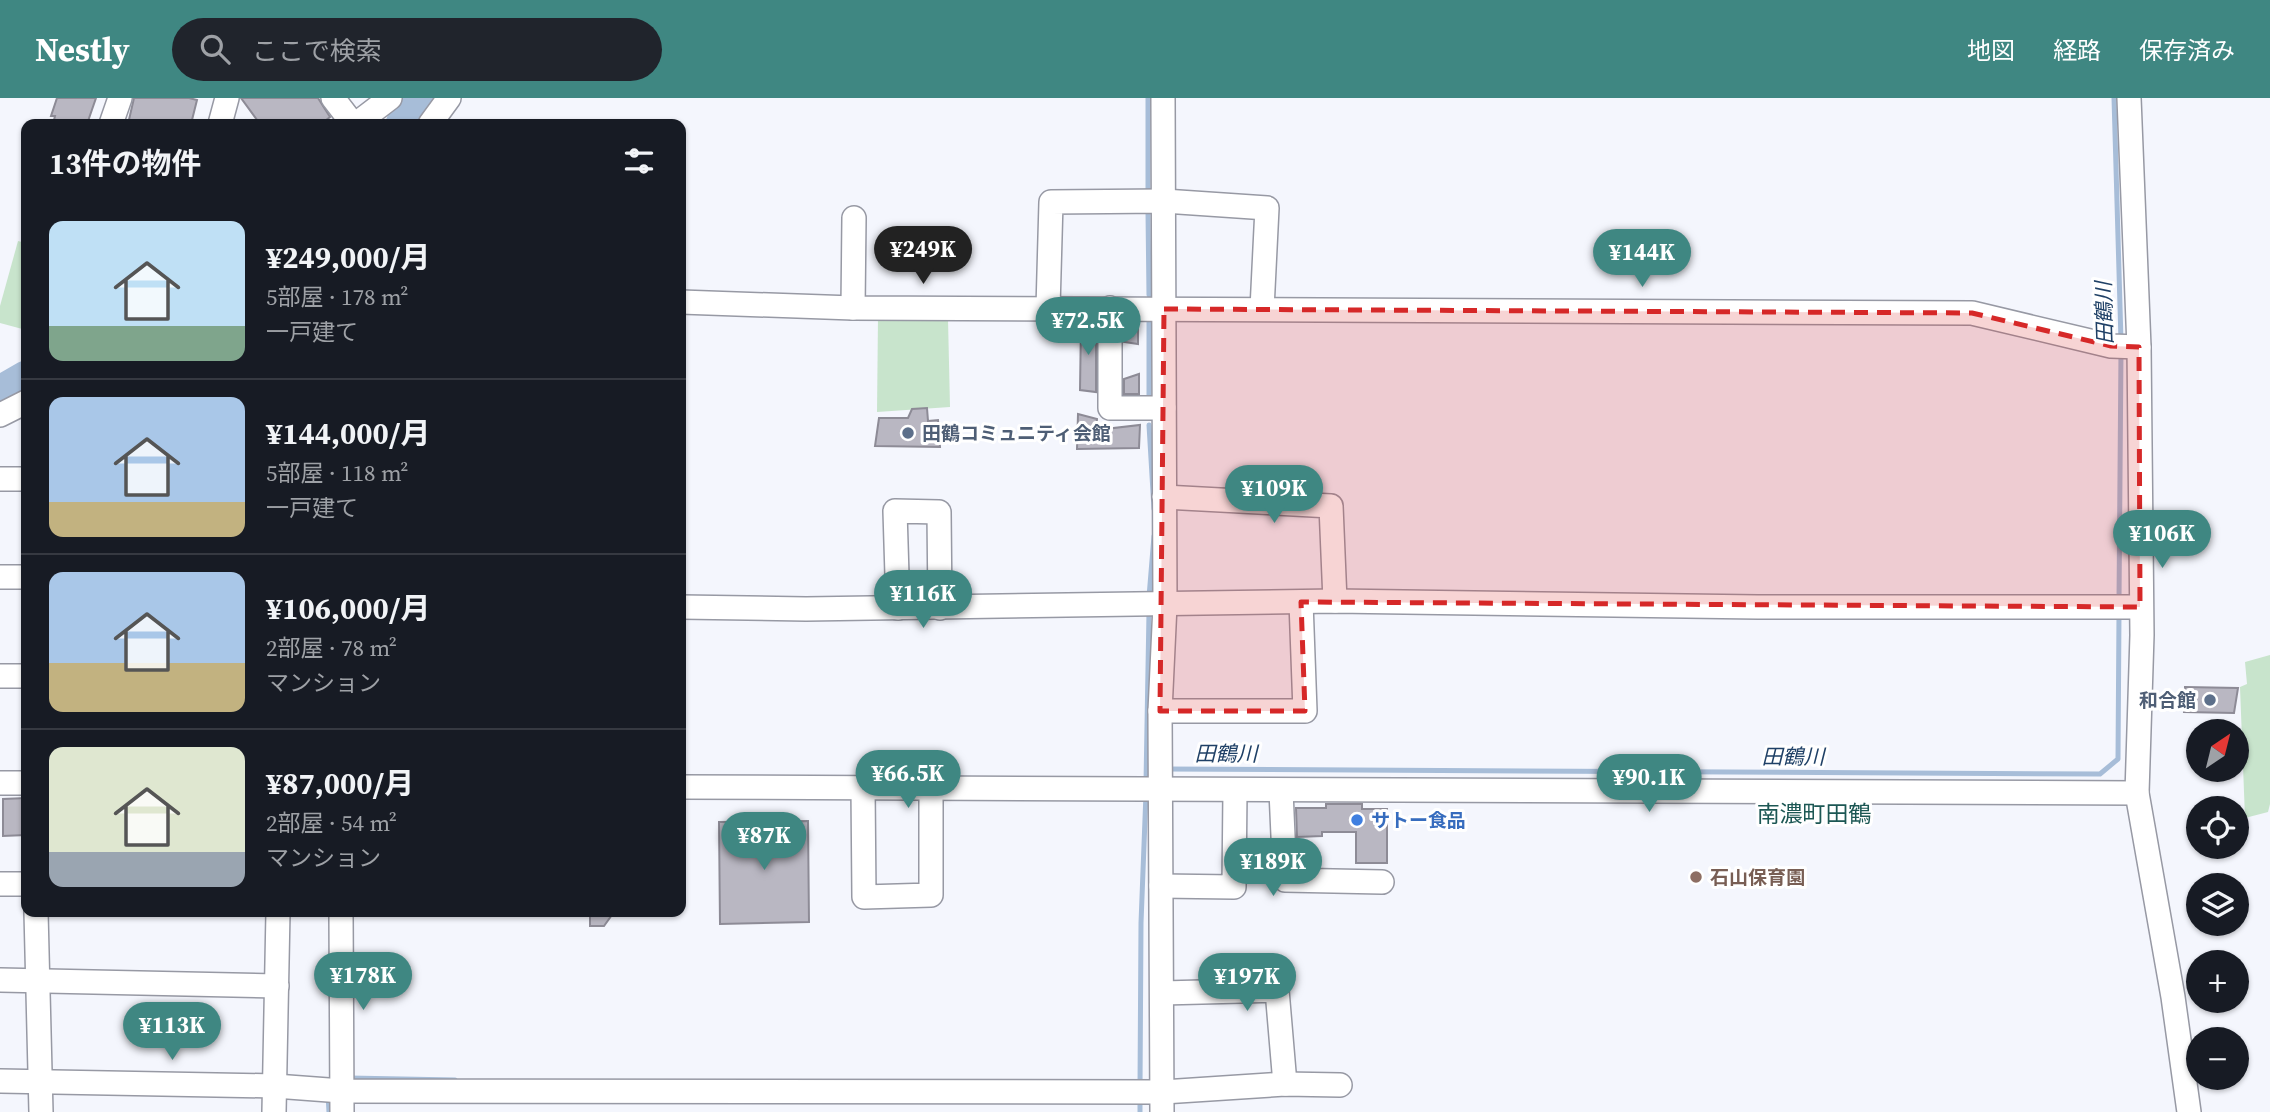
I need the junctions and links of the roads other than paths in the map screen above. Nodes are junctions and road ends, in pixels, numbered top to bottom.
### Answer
1 (120, 98) edge
2 (227, 98) edge
3 (333, 98) edge
4 (390, 98) edge
5 (449, 98) edge
6 (1163, 98) edge
7 (2129, 98) edge
8 (113, 119) edge
9 (221, 119) edge
10 (350, 119) edge
11 (361, 119) edge
12 (434, 119) edge
13 (1164, 201) junction
14 (854, 218) dead end
15 (686, 302) edge
16 (853, 308) junction
17 (1048, 308) junction
18 (1110, 308) junction
19 (1164, 309) junction
20 (1262, 309) junction
21 (2137, 346) junction
22 (21, 404) edge
23 (1164, 408) junction
24 (0, 415) edge
25 (0, 479) edge
26 (21, 479) edge
27 (1164, 497) junction
28 (0, 577) edge
29 (21, 577) edge
30 (1335, 601) junction
31 (1301, 602) junction
32 (1164, 605) junction
33 (686, 607) edge
34 (2138, 607) junction
35 (898, 608) junction
36 (940, 608) junction
37 (0, 676) edge
38 (21, 676) edge
39 (1160, 711) junction
40 (0, 783) edge
41 (21, 783) edge
42 (686, 787) edge
43 (863, 788) junction
44 (930, 788) junction
45 (1153, 788) junction
46 (1235, 790) junction
47 (1282, 791) junction
48 (2137, 793) junction
49 (1382, 882) dead end
50 (0, 884) edge
51 (21, 884) edge
52 (1161, 886) junction
53 (36, 917) edge
54 (278, 917) edge
55 (341, 917) edge
56 (0, 980) edge
57 (37, 981) junction
58 (277, 986) junction
59 (1162, 993) junction
60 (0, 1081) edge
61 (41, 1081) junction
62 (1285, 1084) junction
63 (1340, 1085) dead end
64 (275, 1086) junction
65 (1153, 1097) edge
66 (342, 1101) edge
67 (41, 1112) edge
68 (274, 1112) edge
69 (2189, 1112) edge

1 - 8 street
2 - 9 street
3 - 10 street
4 - 11 street
5 - 12 street
6 - 13 street
7 - 21 street
13 - 17 street
13 - 19 street
13 - 20 street
14 - 16 street
15 - 16 street
16 - 17 street
17 - 18 street
18 - 19 street
18 - 23 street
19 - 20 street
19 - 23 street
20 - 21 street
21 - 34 street
22 - 24 street
23 - 27 street
25 - 26 street
27 - 30 street
27 - 32 street
28 - 29 street
30 - 31 street
30 - 34 street
31 - 32 street
31 - 39 street
32 - 36 street
32 - 39 street
33 - 35 street
34 - 48 street
35 - 36 street
35 - 36 street
37 - 38 street
39 - 45 street
40 - 41 street
42 - 43 street
43 - 44 street
43 - 44 street
44 - 45 street
45 - 46 street
45 - 52 street
46 - 47 street
46 - 52 street
47 - 48 street
47 - 49 street
48 - 69 street
50 - 51 street
52 - 59 street
53 - 57 street
54 - 58 street
55 - 66 street
56 - 57 street
57 - 58 street
57 - 61 street
58 - 64 street
59 - 62 street
59 - 65 street
60 - 61 street
61 - 64 street
61 - 67 street
62 - 63 street
62 - 65 street
64 - 66 street
64 - 68 street
65 - 66 street

